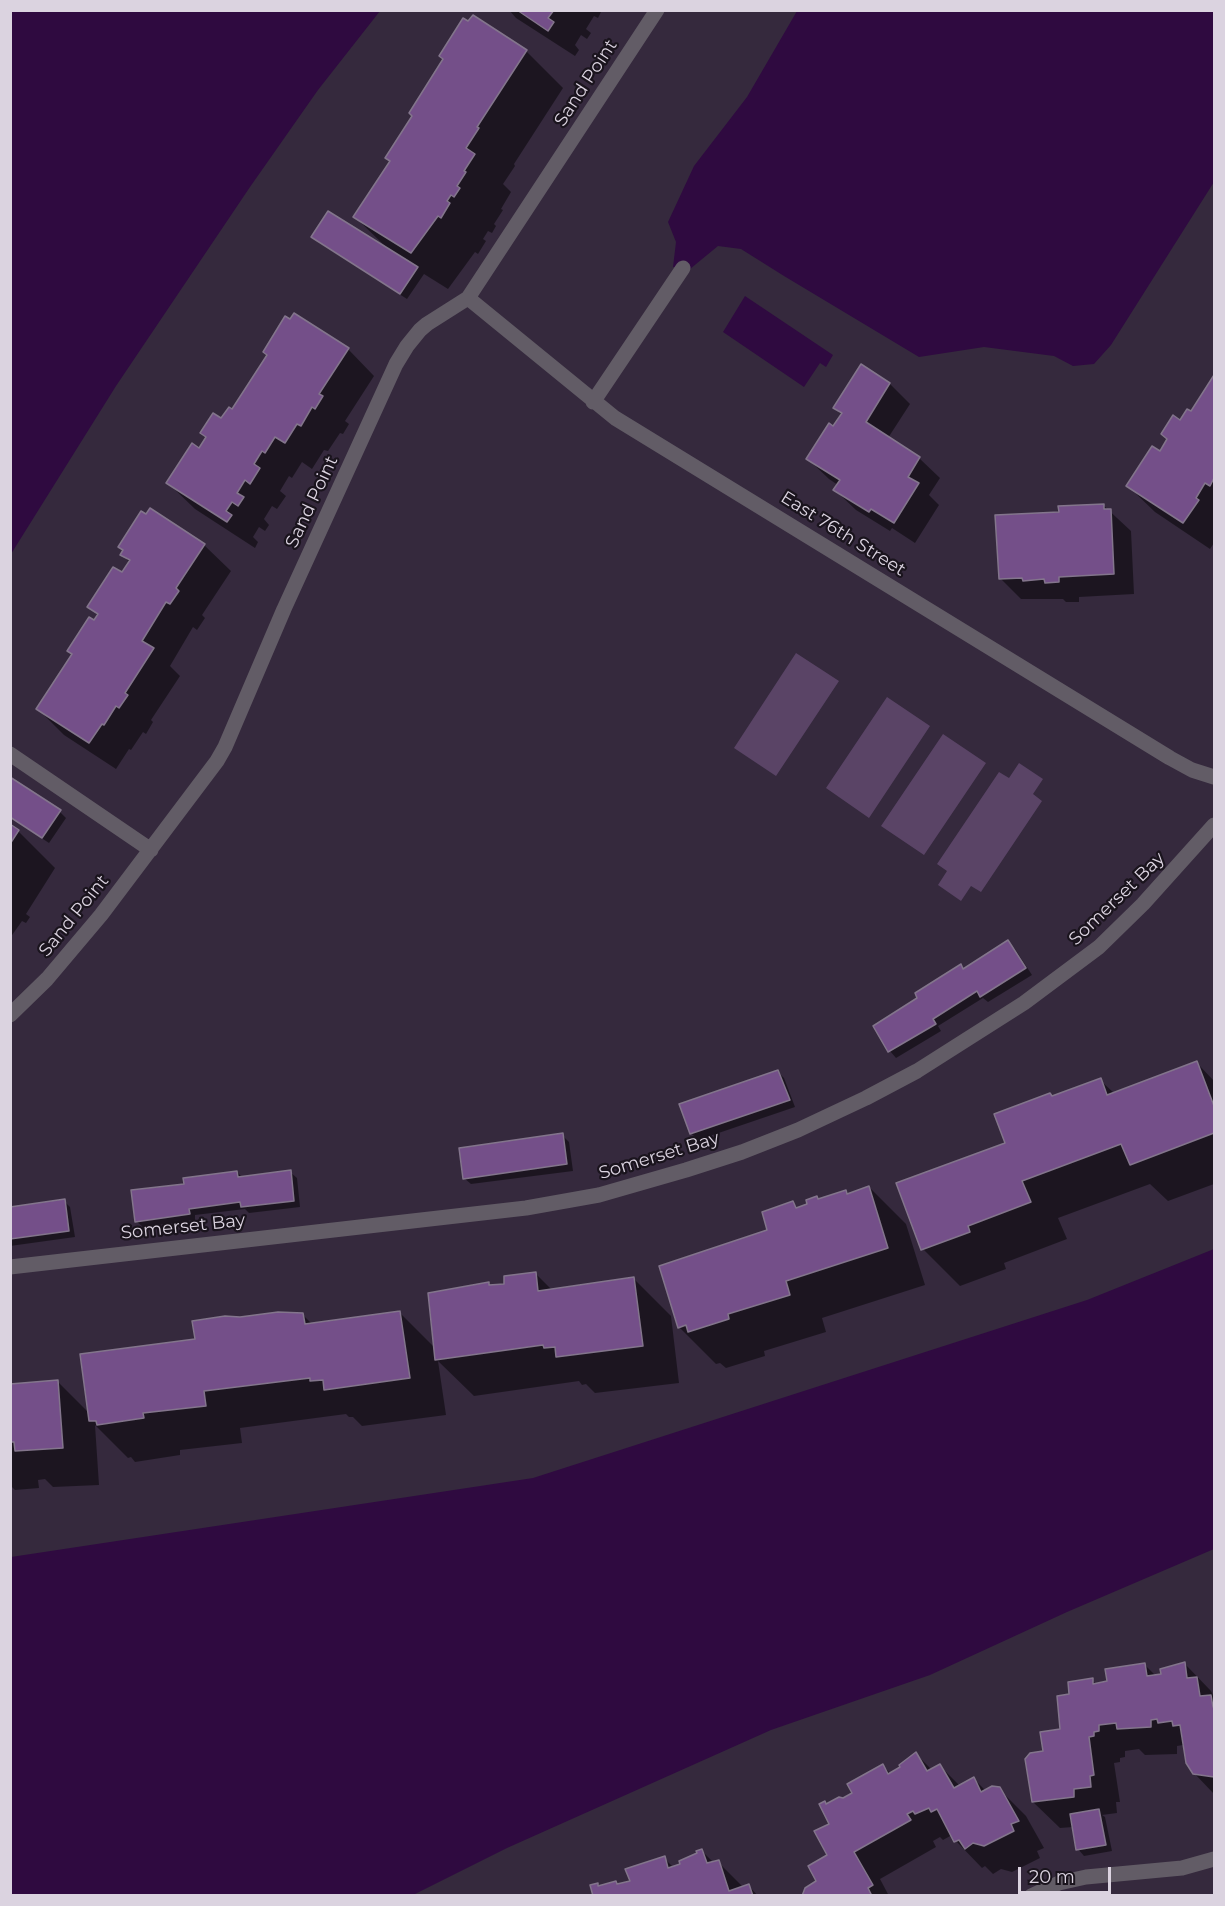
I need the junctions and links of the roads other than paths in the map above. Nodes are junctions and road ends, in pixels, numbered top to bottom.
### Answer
1 (657, 10) edge
2 (683, 268) dead end
3 (468, 298) junction
4 (593, 402) junction
5 (10, 754) edge
6 (1215, 777) edge
7 (1215, 825) edge
8 (151, 850) junction
9 (10, 1015) edge
10 (10, 1267) edge
11 (1215, 1858) edge
12 (1031, 1896) edge

1 - 3 street, Sand Point
2 - 4 street
3 - 4 street, East 76th Street
3 - 8 street, Sand Point
4 - 6 street, East 76th Street
5 - 8 street
7 - 10 street, Somerset Bay
8 - 9 street, Sand Point
11 - 12 street

